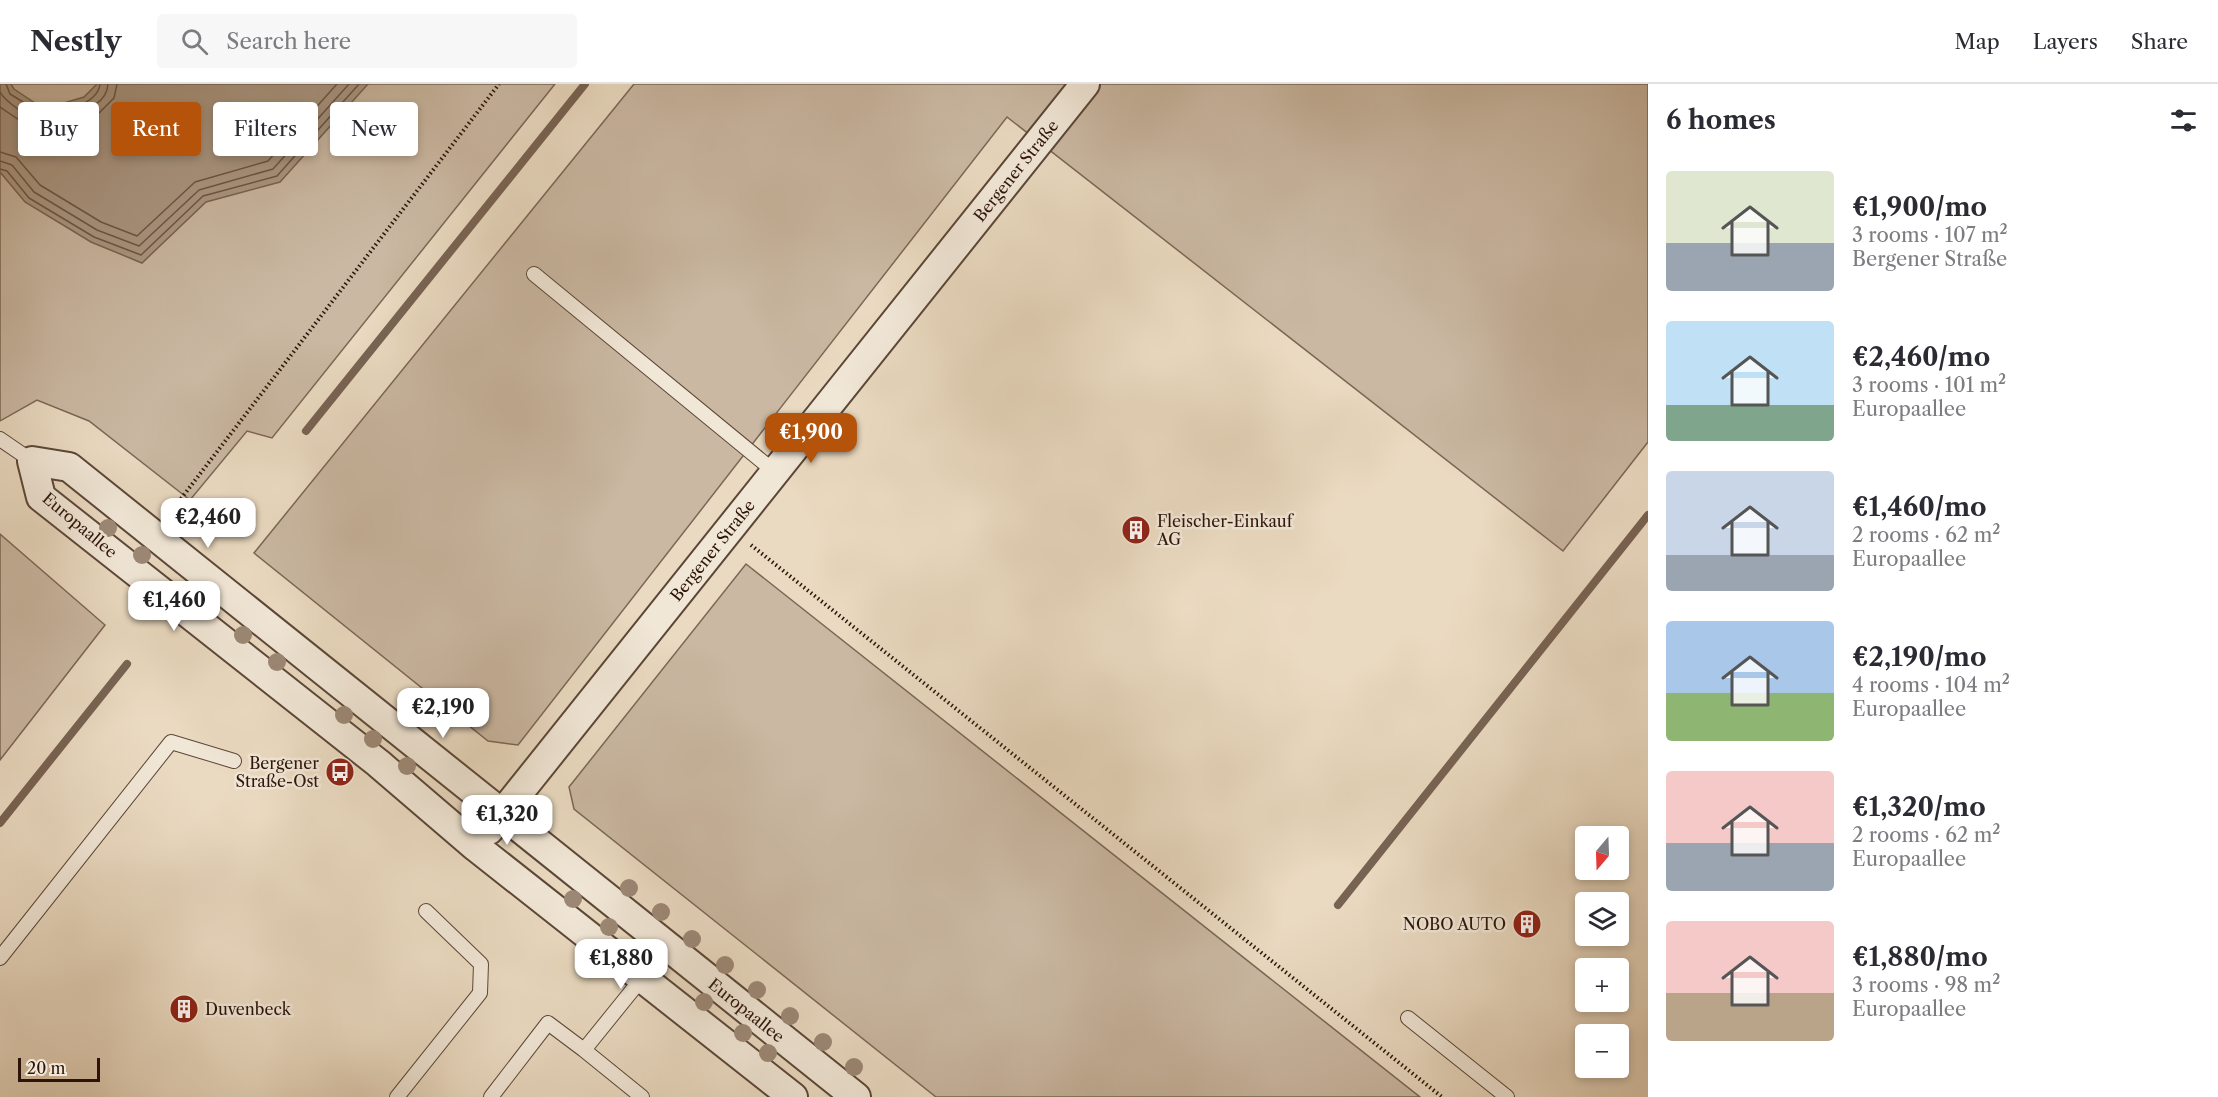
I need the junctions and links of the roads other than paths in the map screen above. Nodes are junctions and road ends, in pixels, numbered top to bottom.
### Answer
1 (1085, 84) edge
2 (534, 274) dead end
3 (0, 439) edge
4 (32, 461) junction
5 (775, 472) junction
6 (234, 761) dead end
7 (500, 816) junction
8 (476, 847) junction
9 (426, 911) dead end
10 (0, 958) edge
11 (642, 977) junction
12 (1408, 1018) dead end
13 (584, 1050) junction
14 (397, 1097) edge
15 (491, 1097) edge
16 (642, 1097) edge
17 (793, 1097) edge
18 (856, 1097) edge
19 (1507, 1097) edge

1 - 5 street, Bergener Straße
2 - 5 lane
3 - 4 lane
4 - 7 street, Europaallee
4 - 8 street, Europaallee
5 - 7 street, Bergener Straße
6 - 10 lane
7 - 8 street, Bergener Straße
7 - 18 street, Europaallee
8 - 11 street, Europaallee
9 - 14 lane
11 - 13 lane
11 - 17 street, Europaallee
12 - 19 lane
13 - 15 lane
13 - 16 lane

